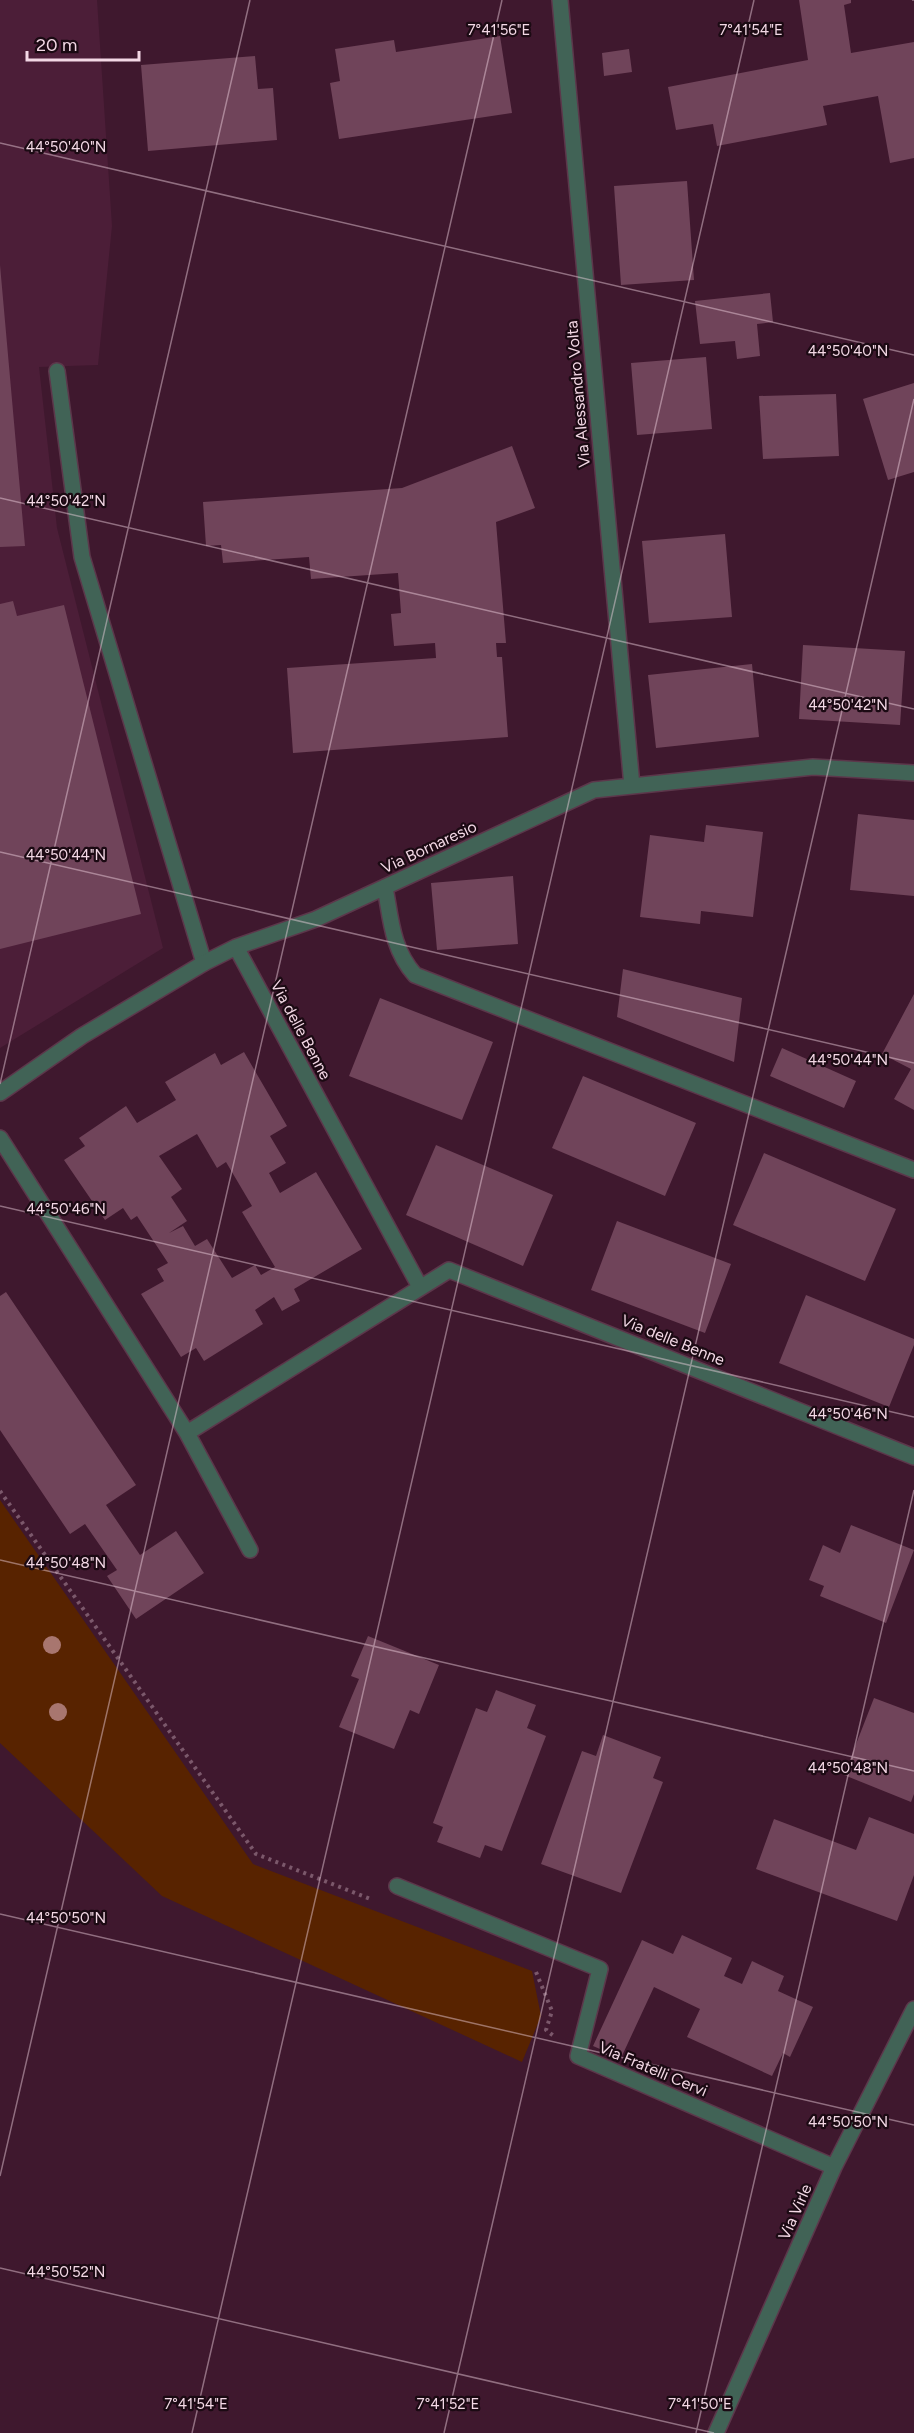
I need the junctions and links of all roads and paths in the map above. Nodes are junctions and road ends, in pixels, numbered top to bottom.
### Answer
1 (560, 0) edge
2 (57, 370) dead end
3 (914, 773) edge
4 (632, 786) junction
5 (385, 887) junction
6 (236, 947) junction
7 (204, 963) junction
8 (0, 1093) edge
9 (0, 1138) edge
10 (914, 1170) edge
11 (420, 1287) junction
12 (187, 1432) junction
13 (914, 1457) edge
14 (0, 1491) edge
15 (250, 1550) dead end
16 (397, 1886) dead end
17 (379, 1902) dead end
18 (533, 1964) dead end
19 (914, 2009) edge
20 (578, 2056) junction
21 (834, 2167) junction
22 (716, 2433) edge

1 - 4 street, Via Alessandro Volta
2 - 7 street
3 - 4 street, Via Bornaresio
4 - 5 street, Via Bornaresio
5 - 6 street, Via Bornaresio
5 - 10 street
6 - 7 street, Via Bornaresio
6 - 11 street, Via delle Benne
7 - 8 street, Via Bornaresio
9 - 12 street
11 - 12 street, Via delle Benne
11 - 13 street, Via delle Benne
12 - 15 street
14 - 17 path
16 - 20 street, Via Fratelli Cervi
18 - 20 path
19 - 21 street, Via Virle
20 - 21 street, Via Fratelli Cervi
21 - 22 street, Via Virle

